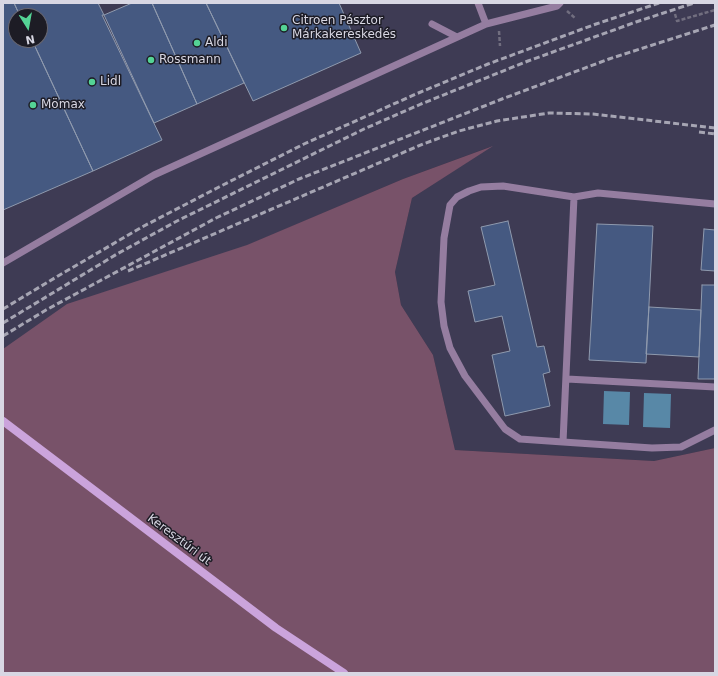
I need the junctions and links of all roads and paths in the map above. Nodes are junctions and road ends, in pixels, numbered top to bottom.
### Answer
1 (478, 3) edge
2 (560, 3) edge
3 (715, 10) edge
4 (675, 14) dead end
5 (432, 24) dead end
6 (486, 24) junction
7 (457, 38) junction
8 (574, 197) junction
9 (715, 204) edge
10 (3, 263) edge
11 (567, 379) junction
12 (715, 387) edge
13 (5, 422) edge
14 (715, 430) edge
15 (563, 442) junction
16 (344, 673) edge

1 - 6 lane
2 - 6 lane
3 - 4 path
5 - 7 lane
6 - 7 lane
7 - 10 lane
8 - 9 lane
8 - 11 lane
8 - 15 lane
11 - 12 lane
11 - 15 lane
13 - 16 main road, Keresztúri út
14 - 15 lane

